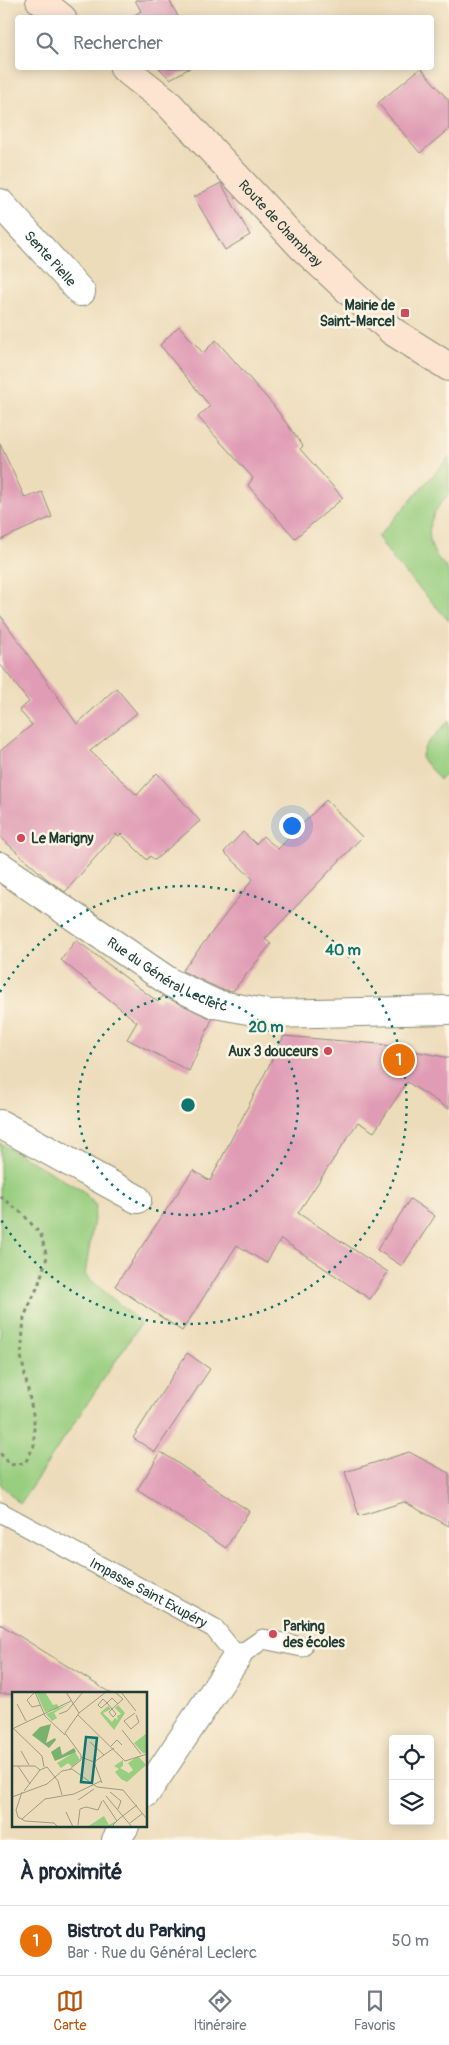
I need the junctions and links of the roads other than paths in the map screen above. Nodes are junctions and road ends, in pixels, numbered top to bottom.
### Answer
1 (40, 0) edge
2 (58, 15) edge
3 (127, 70) edge
4 (0, 203) edge
5 (81, 292) dead end
6 (449, 367) edge
7 (0, 866) edge
8 (449, 1010) edge
9 (0, 1124) edge
10 (137, 1199) dead end
11 (5, 1516) edge
12 (302, 1647) dead end
13 (237, 1657) junction
14 (148, 1790) edge
15 (124, 1828) edge
16 (116, 1840) edge

1 - 2 street
3 - 6 street, Route de Chambray
4 - 5 street, Sente Pielle
7 - 8 street, Rue du Général Leclerc
9 - 10 street
11 - 13 lane, Impasse Saint Exupéry
12 - 13 lane
13 - 14 street
15 - 16 street

